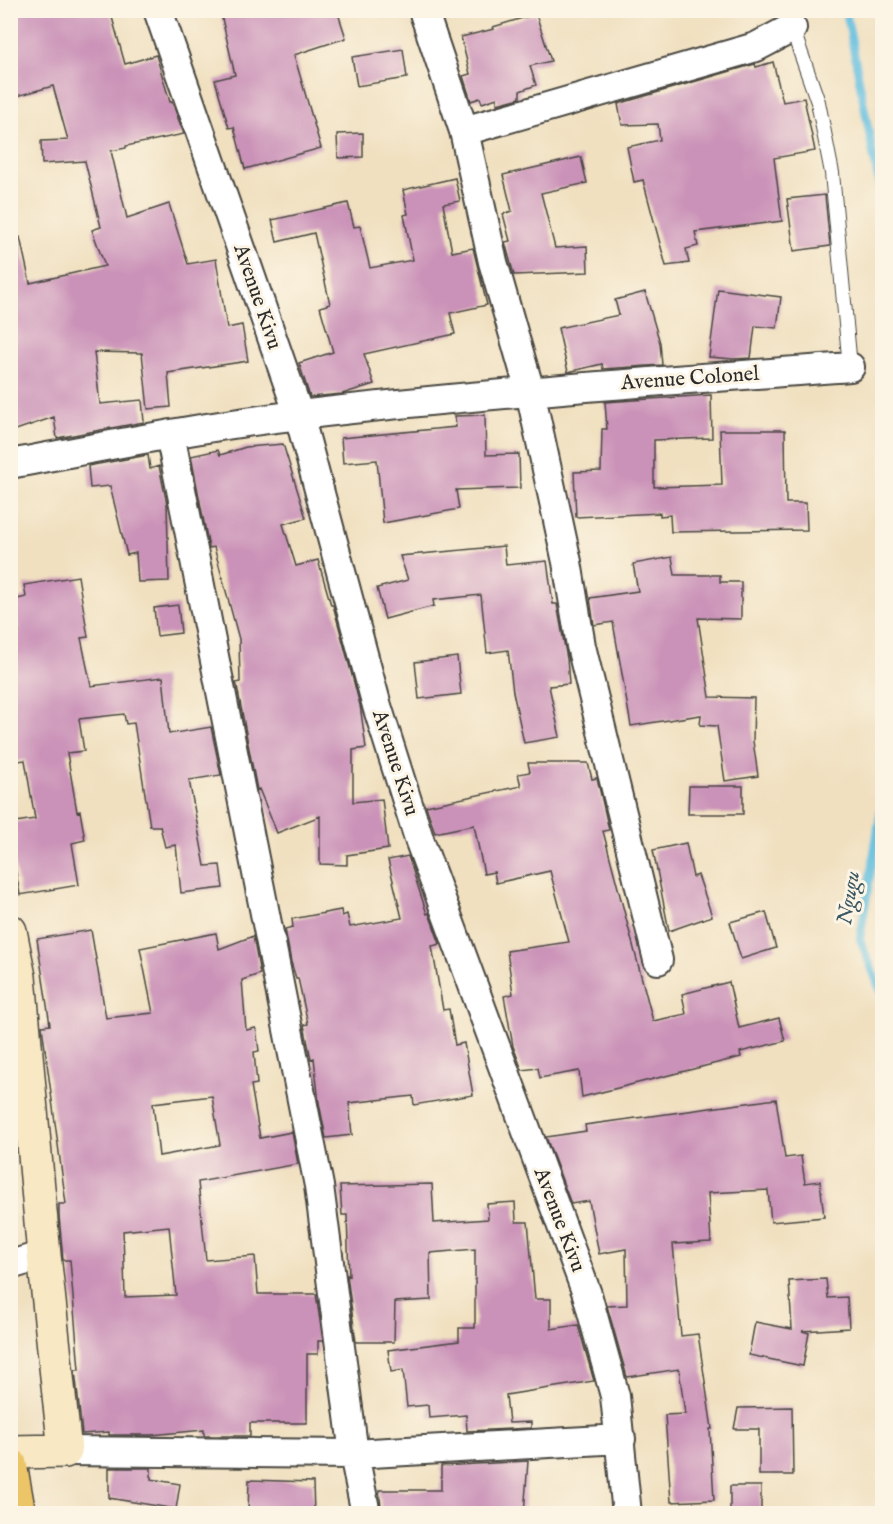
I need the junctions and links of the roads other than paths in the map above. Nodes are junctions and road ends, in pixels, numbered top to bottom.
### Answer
1 (158, 10) edge
2 (423, 10) edge
3 (792, 28) joint
4 (464, 130) junction
5 (850, 368) joint
6 (530, 391) junction
7 (298, 415) junction
8 (170, 434) junction
9 (10, 464) edge
10 (10, 931) edge
11 (658, 960) dead end
12 (44, 1255) junction
13 (10, 1265) edge
14 (621, 1439) junction
15 (65, 1451) junction
16 (10, 1452) edge
17 (354, 1454) junction
18 (10, 1464) edge
19 (19, 1514) edge
20 (366, 1514) edge
21 (627, 1514) edge

1 - 7 street, Avenue Kivu
2 - 4 street
3 - 4 street
3 - 5 lane
4 - 6 street
5 - 6 street, Avenue Colonel
6 - 7 street, Avenue Colonel
6 - 11 street
7 - 8 street, Avenue Colonel
7 - 14 street, Avenue Kivu
8 - 9 street, Avenue Colonel
8 - 17 street
10 - 12 street
12 - 13 street
12 - 15 street
14 - 17 street
14 - 21 street, Avenue Kivu
15 - 16 street
15 - 17 street
17 - 20 street
18 - 19 main road

